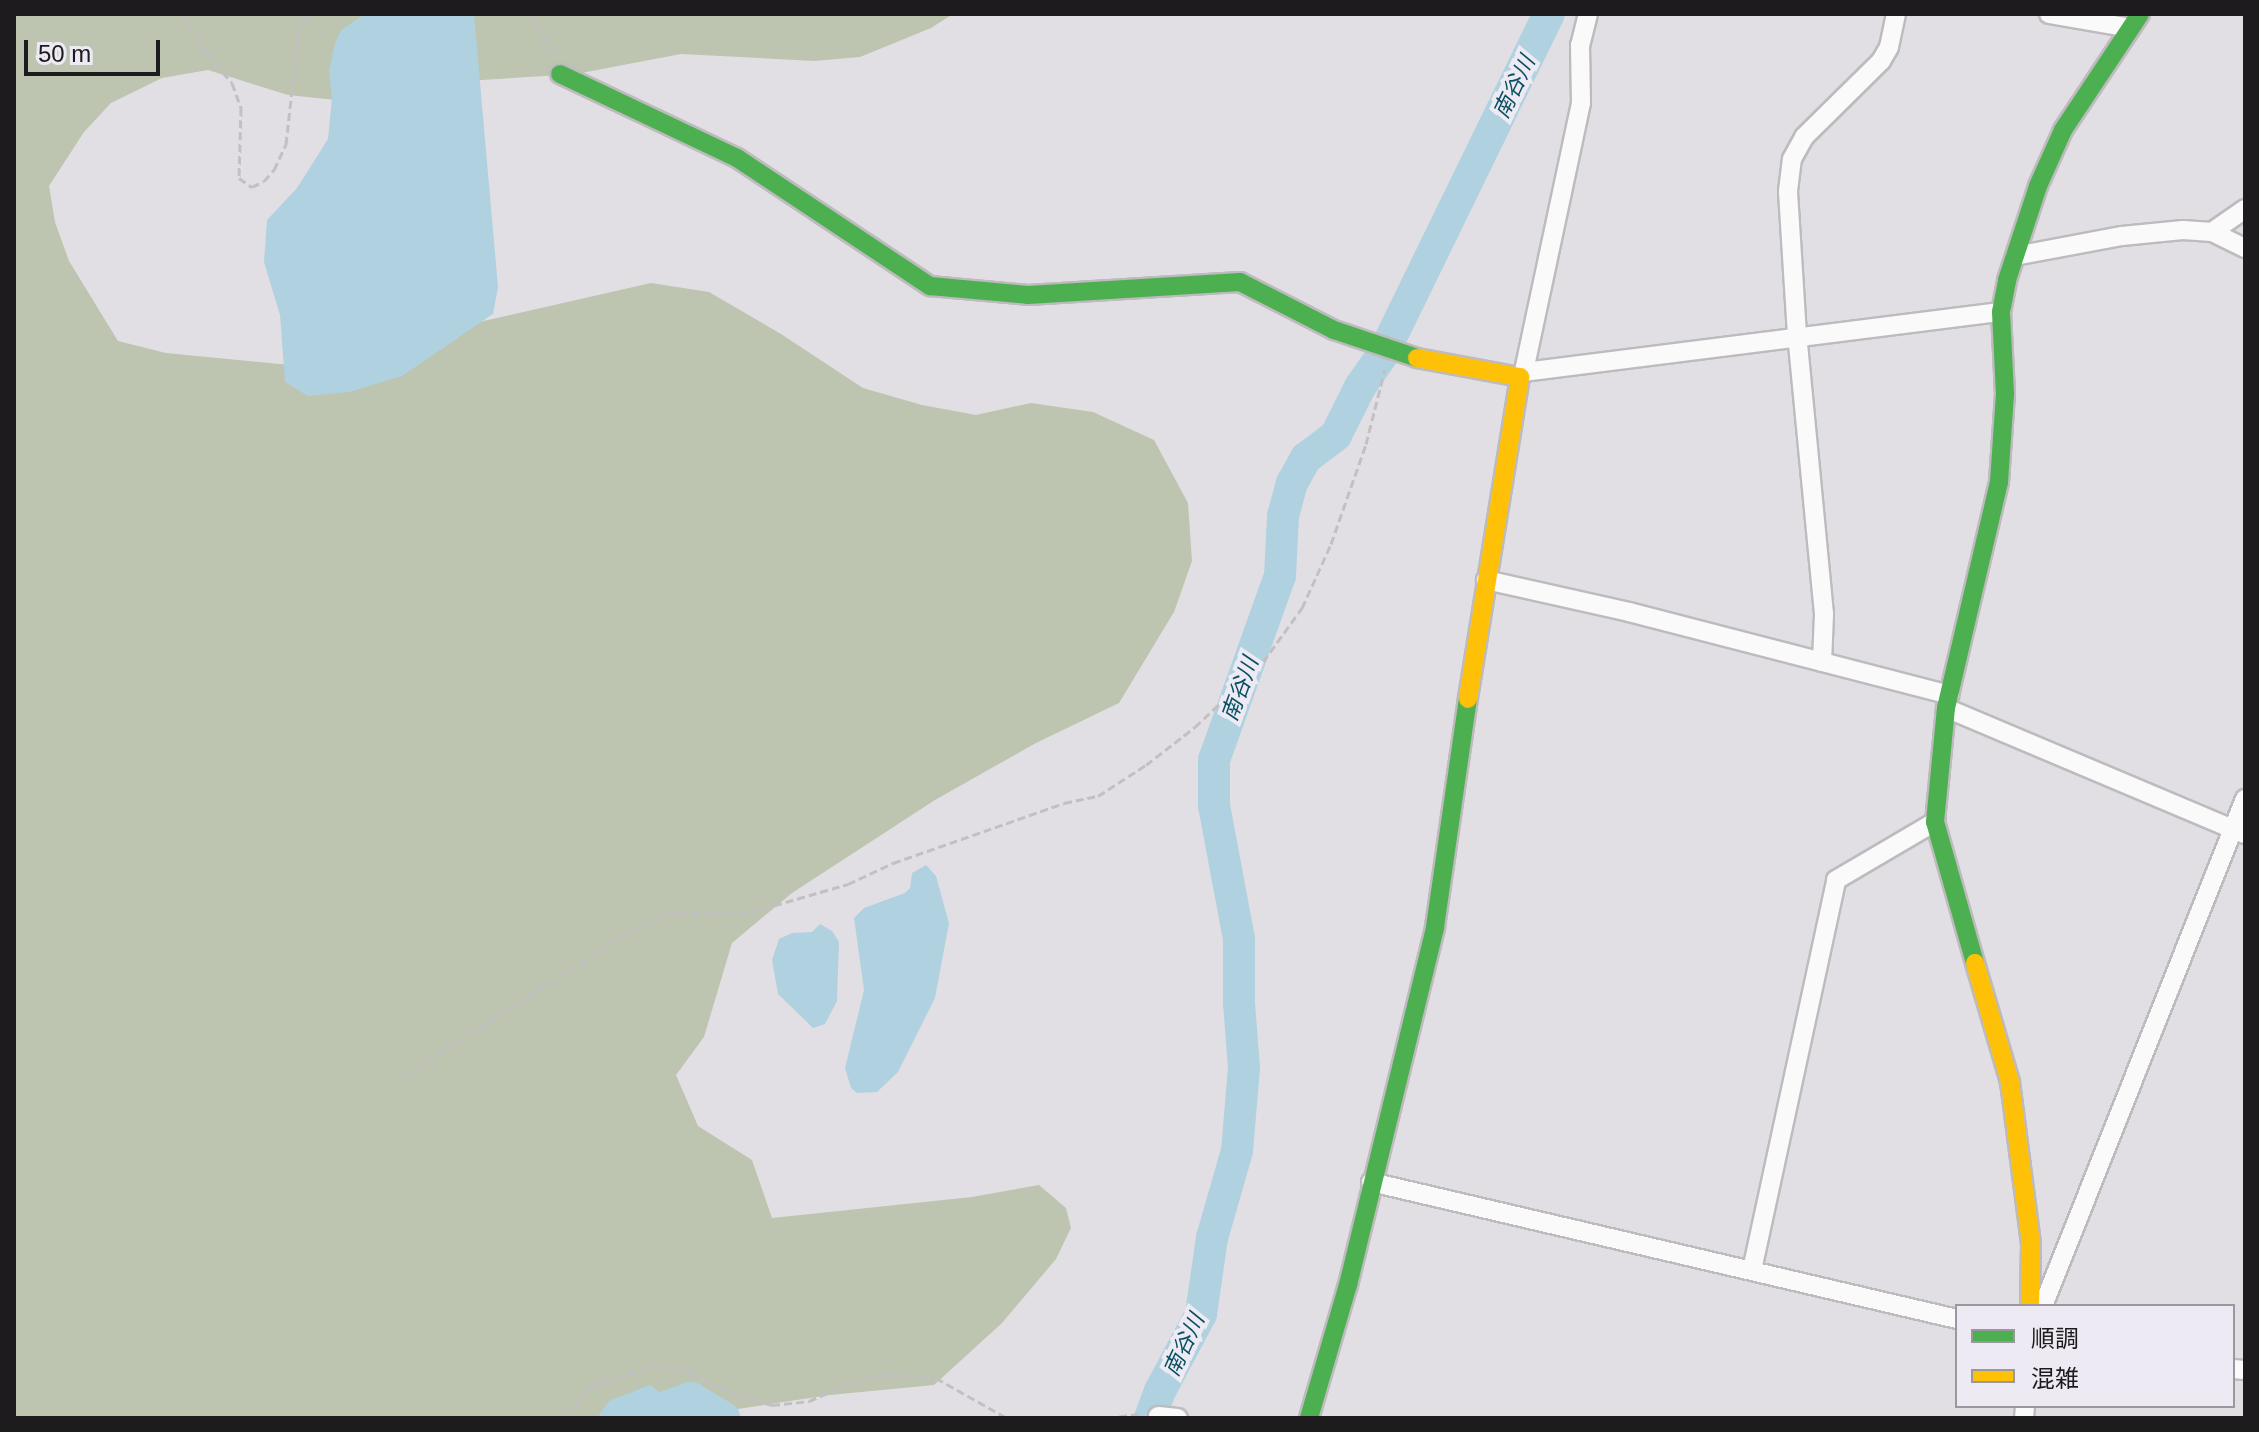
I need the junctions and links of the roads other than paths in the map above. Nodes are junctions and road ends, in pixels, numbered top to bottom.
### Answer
1 (1588, 14) edge
2 (1896, 14) edge
3 (2049, 14) edge
4 (2135, 21) edge
5 (560, 74) road end
6 (2245, 209) edge
7 (2212, 232) junction
8 (2245, 248) edge
9 (2015, 256) junction
10 (2001, 312) junction
11 (1797, 335) junction
12 (1486, 580) junction
13 (1822, 662) junction
14 (1947, 701) junction
15 (2245, 799) edge
16 (1935, 822) junction
17 (2239, 832) edge
18 (1371, 1182) junction
19 (1752, 1270) junction
20 (2030, 1304) edge
21 (2044, 1304) edge
22 (1955, 1319) edge
23 (1158, 1416) dead end
24 (1178, 1418) edge
25 (1309, 1418) edge

1 - 11 street
2 - 11 street
3 - 4 street
4 - 9 street
5 - 12 street
6 - 7 street
7 - 8 street
7 - 9 street
9 - 10 street
10 - 11 street
10 - 14 street
11 - 13 street
12 - 13 street
12 - 18 street
13 - 14 street
14 - 16 street
14 - 17 street
15 - 17 street
16 - 19 street
16 - 20 street
17 - 21 street
18 - 19 street
18 - 25 street
19 - 22 street
23 - 24 street

